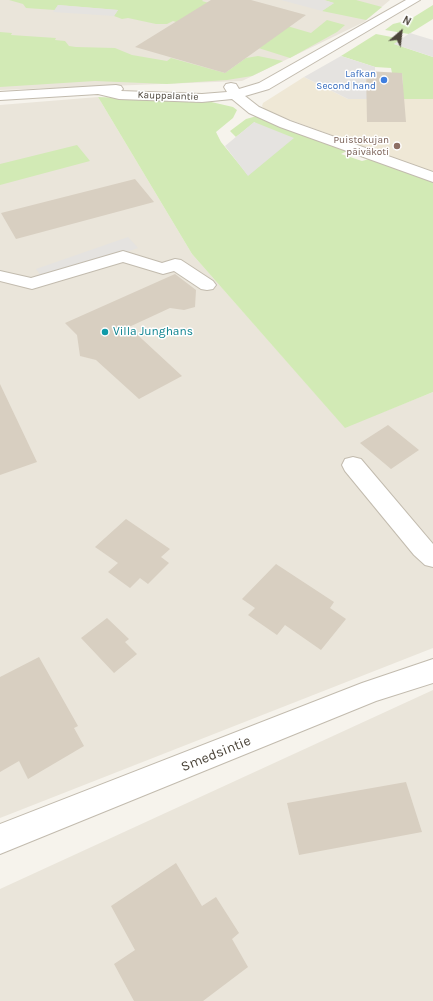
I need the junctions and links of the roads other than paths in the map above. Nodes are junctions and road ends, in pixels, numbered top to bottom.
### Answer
1 (414, 0) edge
2 (233, 91) junction
3 (0, 96) edge
4 (433, 177) edge
5 (0, 276) edge
6 (207, 285) dead end
7 (353, 465) dead end
8 (432, 555) edge
9 (433, 671) edge
10 (0, 839) edge

1 - 2 street, Kauppalantie
2 - 3 street, Kauppalantie
2 - 4 street
5 - 6 street
7 - 8 street
9 - 10 street, Smedsintie

